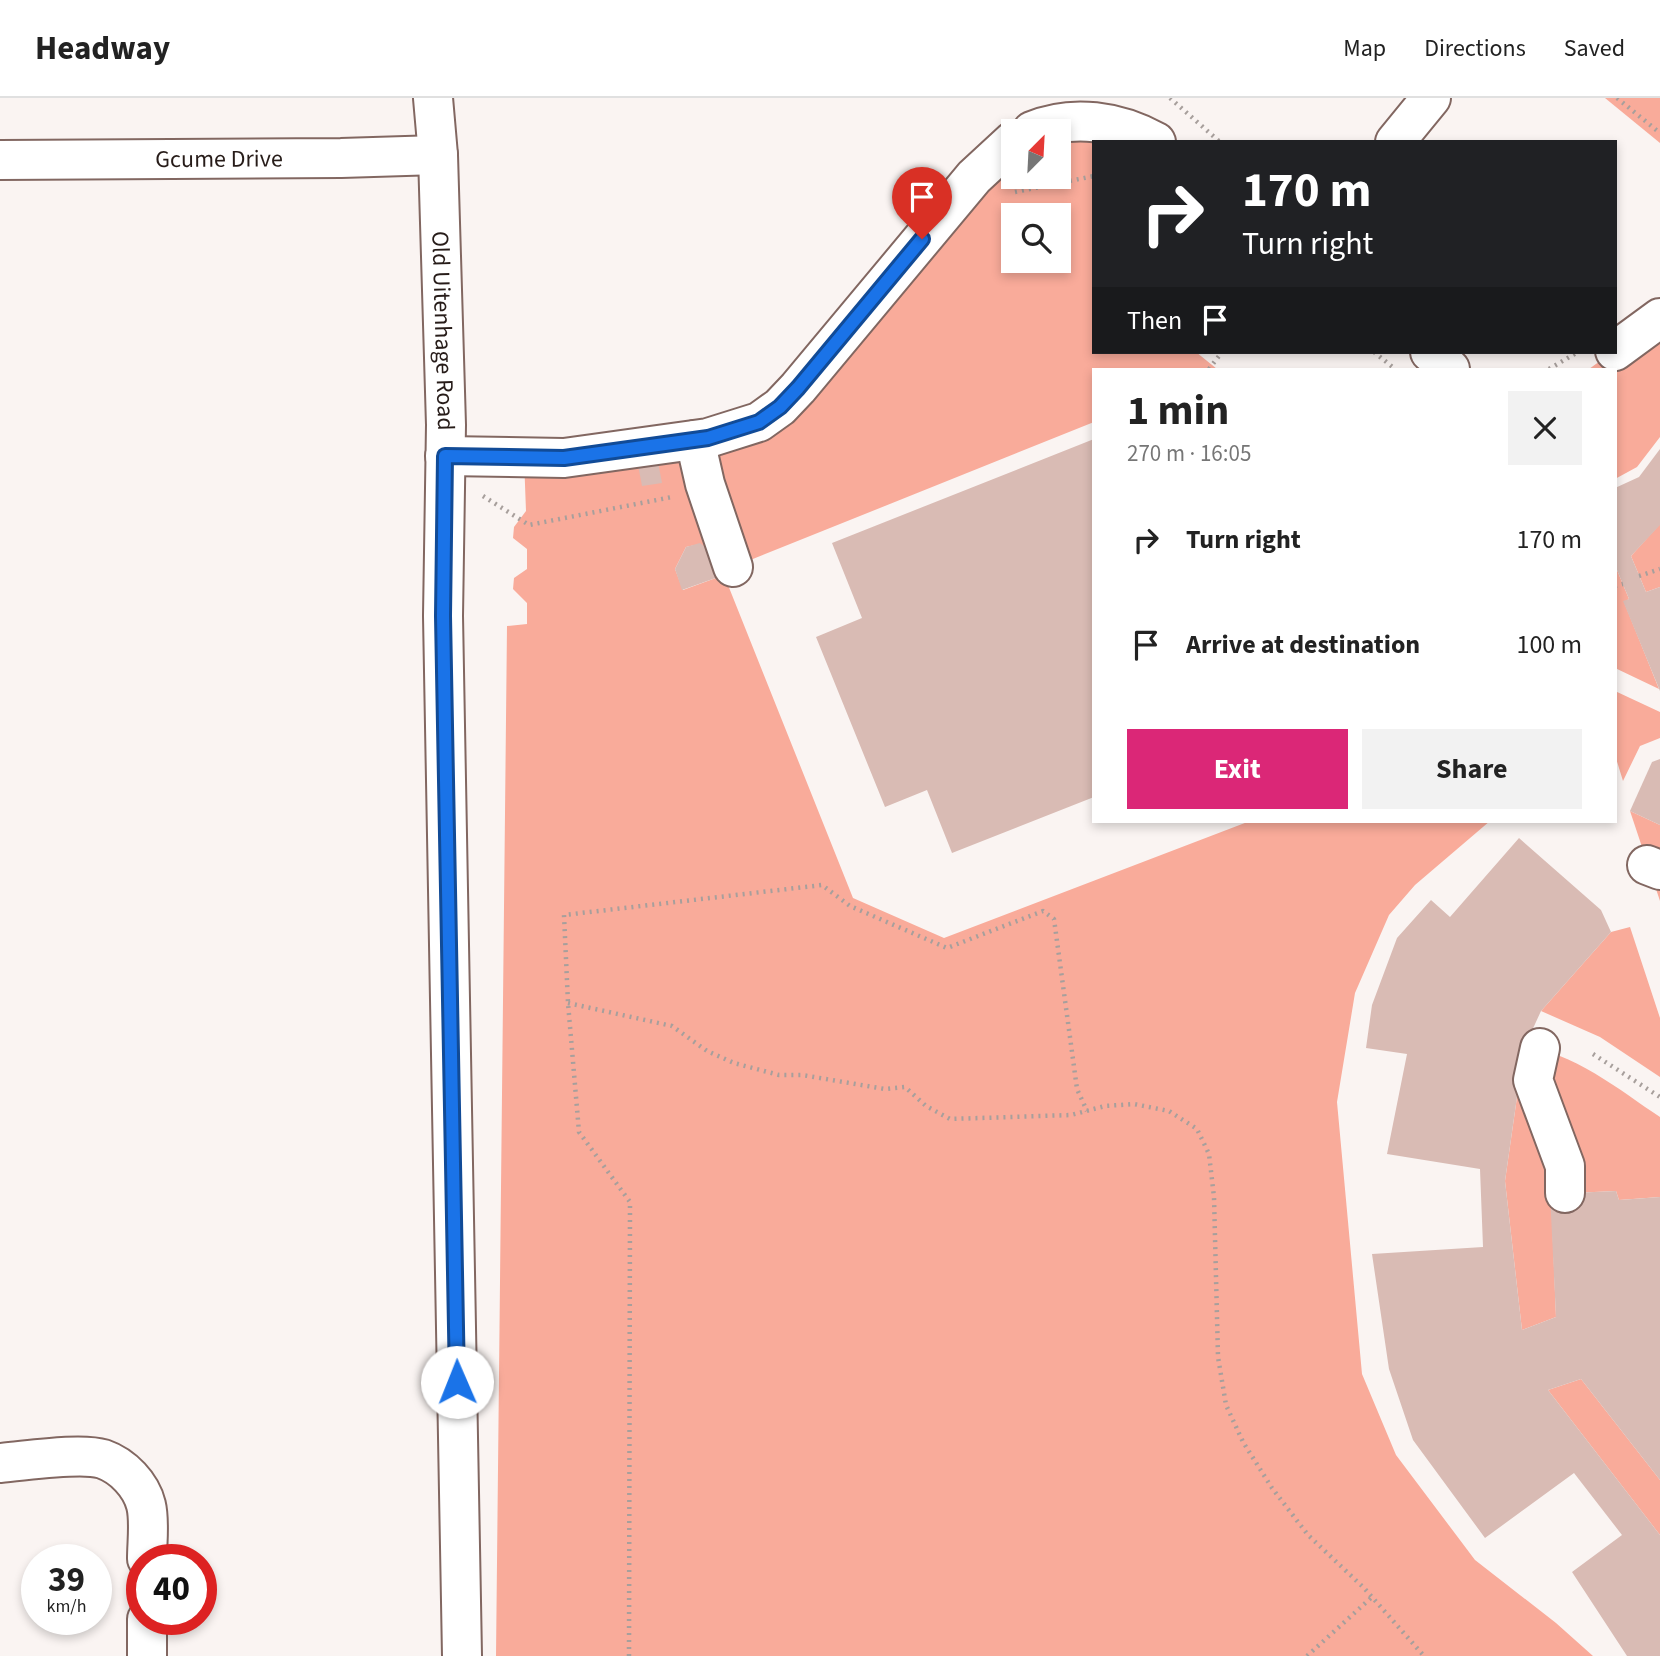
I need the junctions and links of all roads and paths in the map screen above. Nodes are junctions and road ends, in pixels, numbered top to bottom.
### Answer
1 (433, 98) edge
2 (1170, 98) edge
3 (1432, 98) edge
4 (1617, 98) edge
5 (1071, 122) edge
6 (1660, 133) edge
7 (1152, 140) edge
8 (1218, 140) edge
9 (1397, 140) edge
10 (1001, 151) edge
11 (438, 155) junction
12 (0, 160) edge
13 (1660, 318) edge
14 (1617, 350) edge
15 (1220, 354) edge
16 (1376, 354) edge
17 (1432, 354) edge
18 (1575, 354) edge
19 (1611, 354) edge
20 (1210, 368) edge
21 (1394, 368) edge
22 (1449, 368) edge
23 (1551, 368) edge
24 (1591, 368) edge
25 (695, 440) junction
26 (445, 456) junction
27 (733, 567) dead end
28 (1660, 569) edge
29 (1639, 576) dead end
30 (1622, 584) dead end
31 (1617, 585) edge
32 (568, 1003) junction
33 (1541, 1048) dead end
34 (1593, 1054) dead end
35 (1660, 1097) edge
36 (1087, 1111) junction
37 (1565, 1193) dead end
38 (0, 1463) edge
39 (147, 1544) edge
40 (1372, 1597) junction
41 (147, 1635) edge
42 (147, 1656) edge
43 (462, 1656) edge
44 (629, 1656) edge
45 (1307, 1656) edge
46 (1424, 1656) edge

1 - 11 street, Old Uitenhage Road
2 - 8 path
3 - 9 street
4 - 6 path
5 - 7 street
10 - 25 street
11 - 12 street, Gcume Drive
11 - 26 street, Old Uitenhage Road
13 - 14 street
15 - 20 path
16 - 21 path
17 - 22 street
18 - 23 path
19 - 24 street
25 - 26 street
25 - 27 street
26 - 43 street, Old Uitenhage Road
28 - 29 path
30 - 31 path
32 - 36 path
32 - 36 path
32 - 44 path
33 - 37 street
34 - 35 path
36 - 40 path
38 - 39 street
40 - 45 path
40 - 46 path
41 - 42 street

